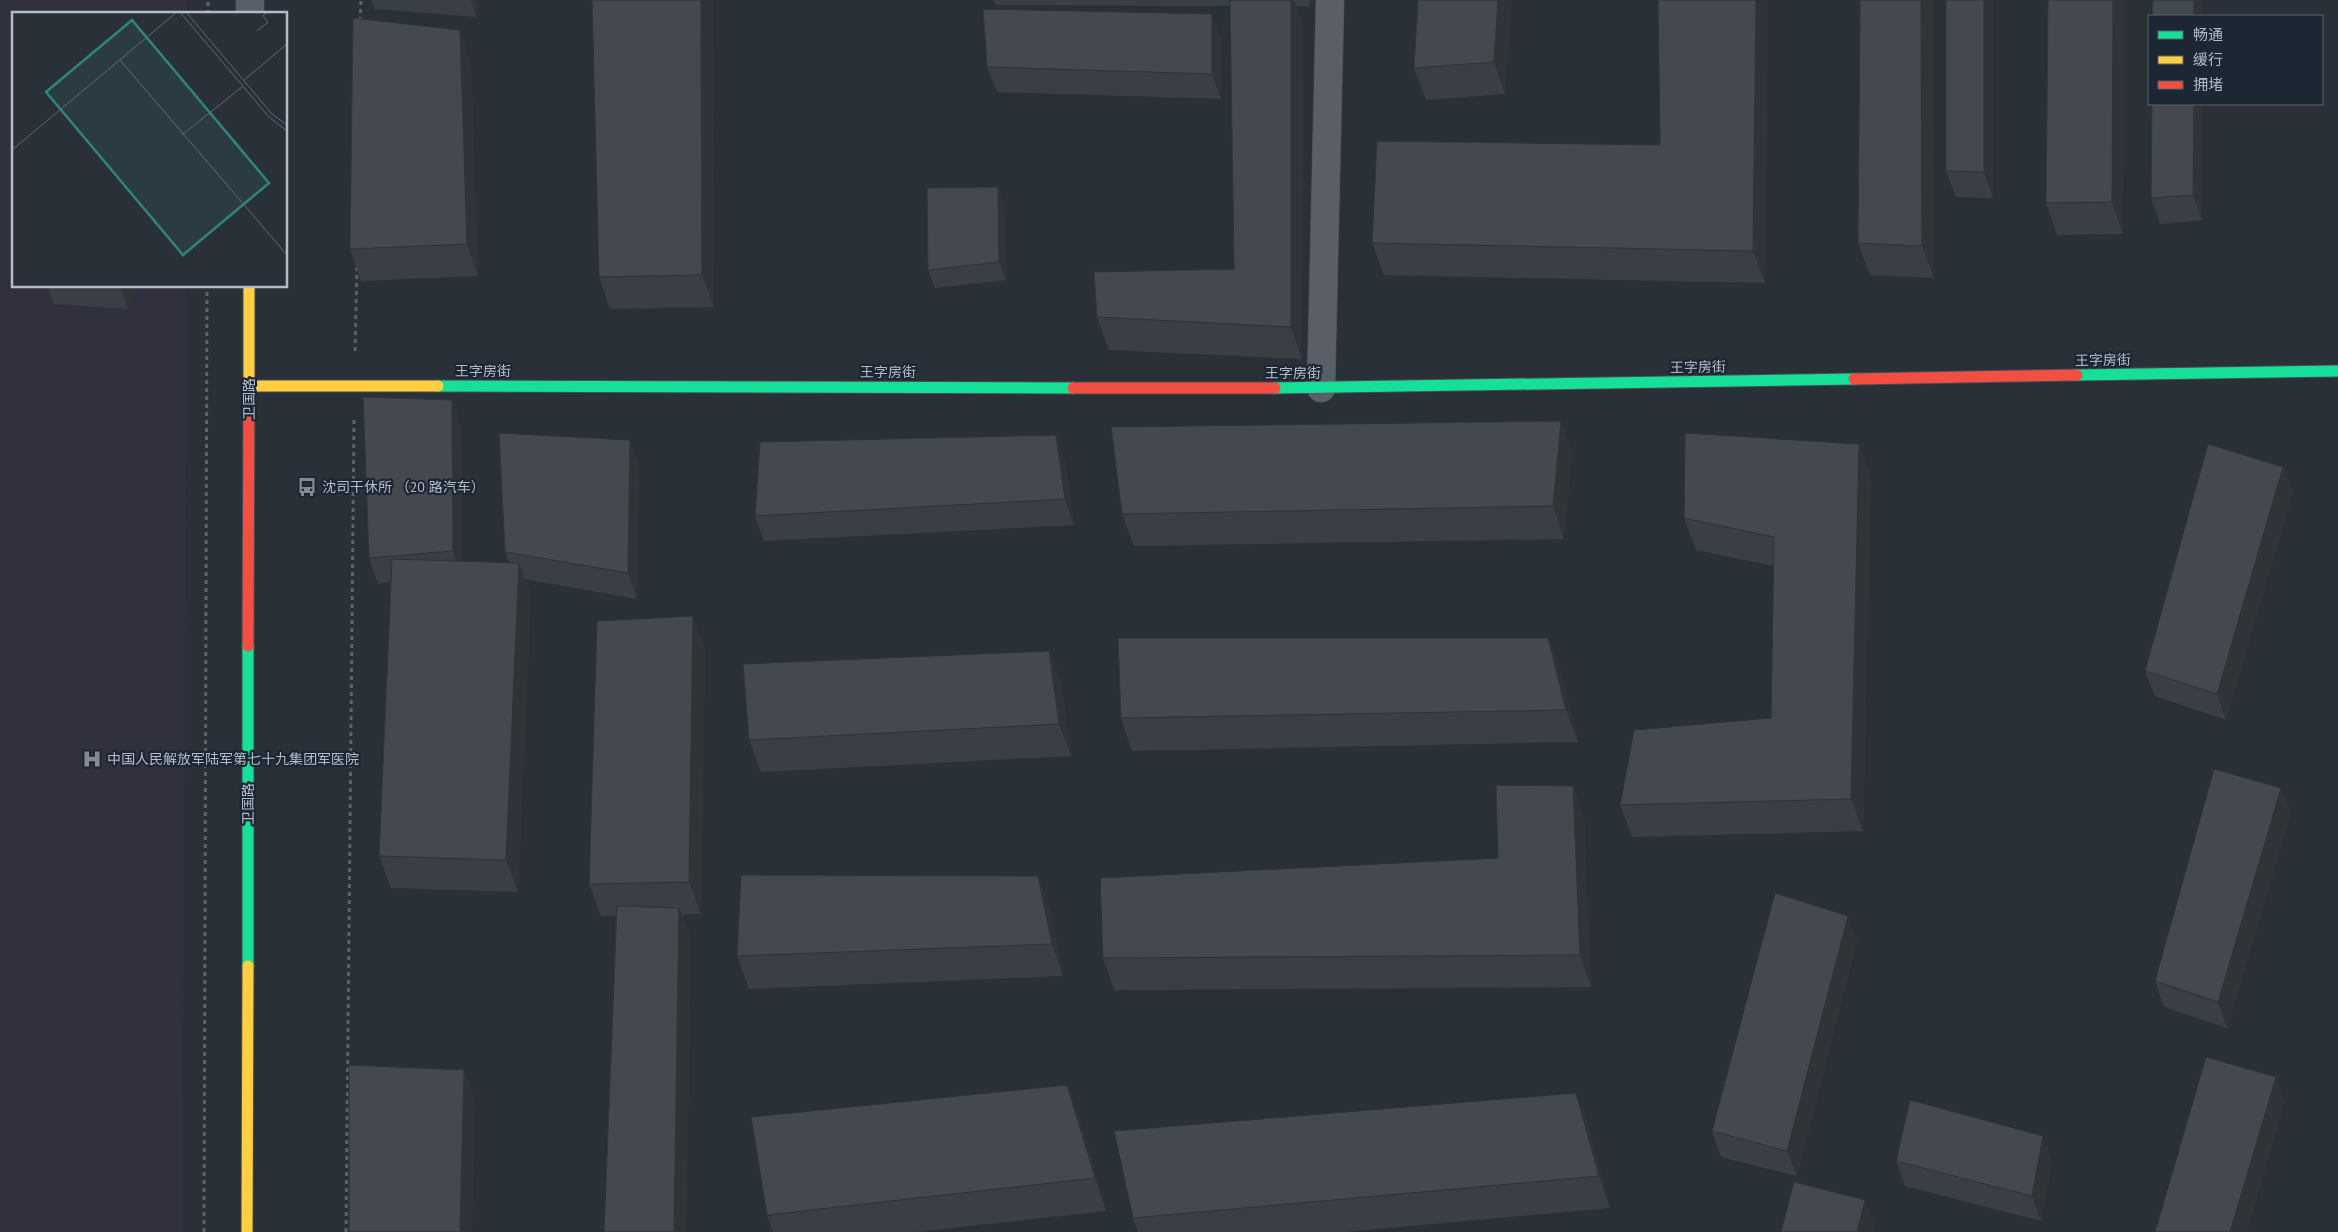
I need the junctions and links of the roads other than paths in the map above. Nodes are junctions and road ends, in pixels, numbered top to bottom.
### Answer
1 (1330, 0) edge
2 (249, 288) edge
3 (2338, 372) edge
4 (249, 386) junction
5 (1321, 388) junction
6 (247, 1232) edge

1 - 5 street
2 - 4 street, 卫国路
3 - 5 street, 王字房街
4 - 5 street, 王字房街
4 - 6 street, 卫国路

